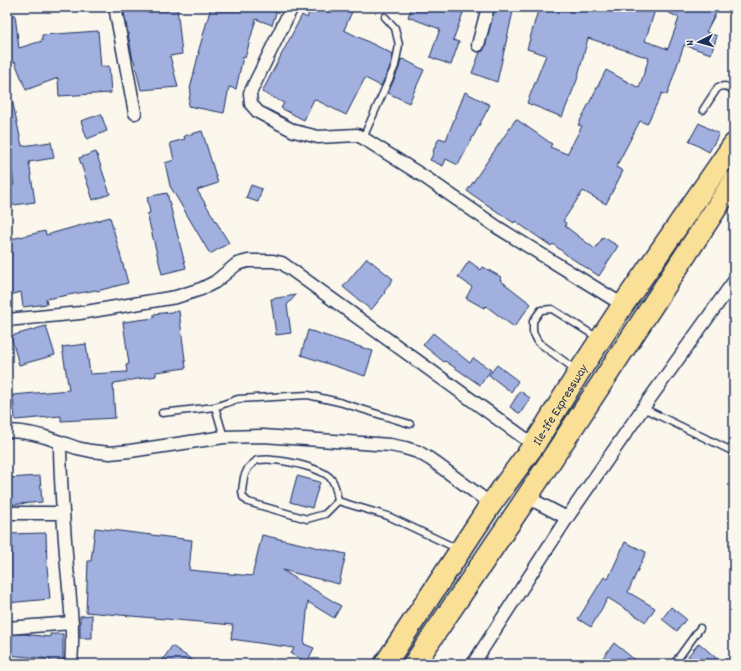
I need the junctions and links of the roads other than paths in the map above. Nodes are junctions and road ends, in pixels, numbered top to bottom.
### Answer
1 (115, 7) edge
2 (292, 7) edge
3 (488, 7) edge
4 (385, 17) dead end
5 (478, 44) dead end
6 (734, 90) edge
7 (703, 110) dead end
8 (135, 113) dead end
9 (363, 138) junction
10 (734, 144) edge
11 (734, 181) edge
12 (734, 281) edge
13 (623, 305) junction
14 (7, 320) edge
15 (600, 339) junction
16 (579, 372) junction
17 (215, 407) junction
18 (643, 408) junction
19 (162, 413) dead end
20 (410, 424) dead end
21 (7, 431) edge
22 (224, 437) junction
23 (60, 442) junction
24 (534, 445) junction
25 (734, 452) edge
26 (527, 496) junction
27 (338, 500) junction
28 (491, 504) junction
29 (7, 513) edge
30 (63, 513) junction
31 (567, 518) junction
32 (460, 550) junction
33 (72, 624) junction
34 (7, 628) edge
35 (700, 628) dead end
36 (71, 664) edge
37 (385, 664) edge
38 (414, 664) edge
39 (473, 664) edge
40 (674, 664) edge

1 - 8 street
2 - 9 street
3 - 5 street
4 - 9 lane
6 - 7 lane
9 - 13 street
10 - 13 highway, Ile-Ife Expressway
11 - 26 highway, Ile-Ife Expressway
12 - 18 street
13 - 15 highway, Ile-Ife Expressway
14 - 24 street
15 - 16 highway, Ile-Ife Expressway
15 - 16 lane
16 - 24 highway, Ile-Ife Expressway
17 - 19 lane
17 - 20 lane
17 - 22 lane
18 - 25 lane
18 - 31 street
21 - 23 street
22 - 23 street
22 - 28 street
23 - 30 street
24 - 28 highway, Ile-Ife Expressway
26 - 31 street
26 - 38 highway, Ile-Ife Expressway
27 - 27 lane
27 - 32 lane
28 - 32 highway, Ile-Ife Expressway
29 - 30 street
30 - 33 street
31 - 39 street
32 - 37 highway, Ile-Ife Expressway
33 - 34 street
33 - 36 street
35 - 40 lane

